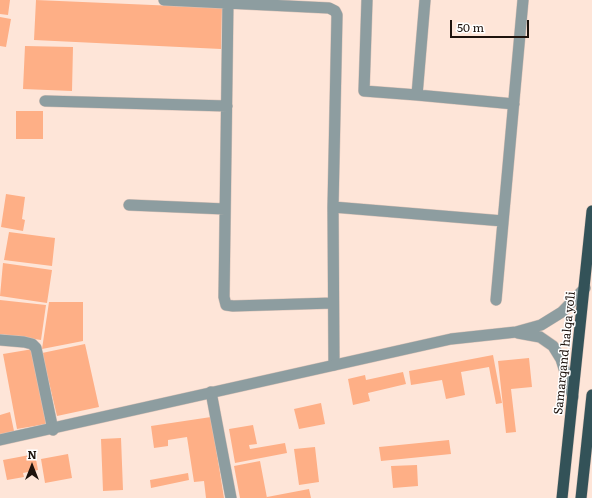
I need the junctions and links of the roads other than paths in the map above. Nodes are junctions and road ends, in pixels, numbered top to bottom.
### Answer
1 (164, 0) edge
2 (367, 0) edge
3 (425, 0) edge
4 (524, 0) edge
5 (228, 2) edge
6 (417, 95) junction
7 (45, 101) dead end
8 (514, 104) junction
9 (227, 106) junction
10 (130, 206) dead end
11 (333, 207) junction
12 (225, 209) junction
13 (592, 212) edge
14 (503, 221) junction
15 (585, 288) junction
16 (496, 300) dead end
17 (333, 303) junction
18 (516, 332) junction
19 (0, 340) edge
20 (334, 365) junction
21 (211, 392) junction
22 (592, 395) edge
23 (573, 399) junction
24 (53, 430) junction
25 (0, 440) edge
26 (231, 498) edge
27 (562, 498) edge
28 (581, 498) edge

1 - 5 street
2 - 6 street
3 - 6 street
4 - 8 street
5 - 9 street
5 - 11 street
6 - 8 street
7 - 9 street
8 - 14 street
9 - 12 street
10 - 12 street
11 - 14 street
11 - 17 street
12 - 17 street
13 - 15 highway, Samarqand halqa yoʻli
14 - 16 street
15 - 18 street
15 - 23 highway, Samarqand halqa yoʻli
17 - 20 street
18 - 20 street
18 - 23 street
19 - 24 street
20 - 21 street
21 - 24 street
21 - 26 street
22 - 28 highway
23 - 27 highway, Samarqand halqa yoʻli
24 - 25 street

